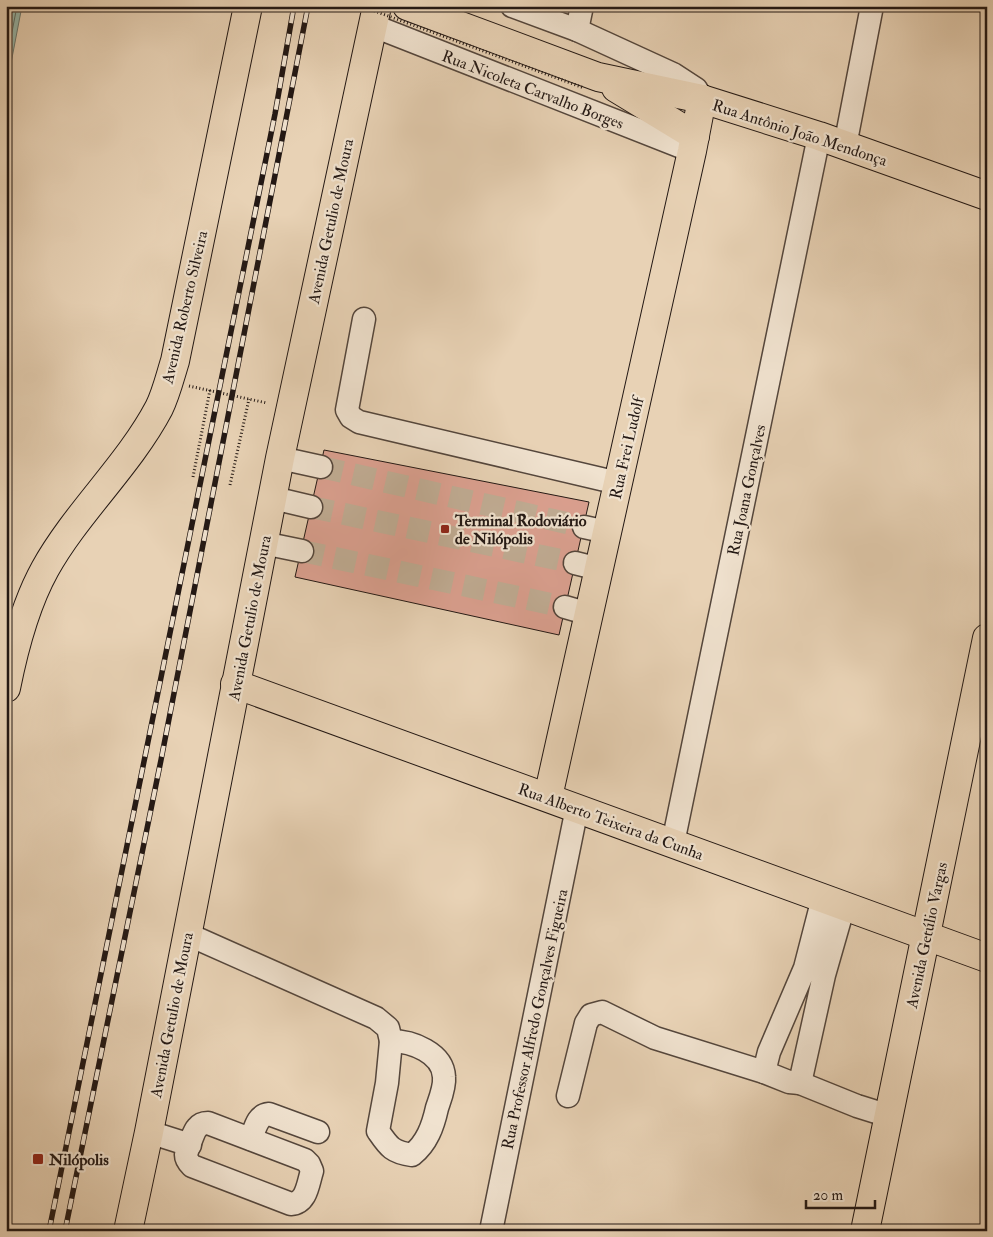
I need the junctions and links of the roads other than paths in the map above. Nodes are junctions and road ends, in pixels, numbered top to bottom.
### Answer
1 (248, 6) edge
2 (407, 6) edge
3 (512, 6) edge
4 (582, 6) edge
5 (872, 6) edge
6 (371, 13) edge
7 (577, 30) junction
8 (589, 79) junction
9 (702, 99) junction
10 (819, 136) junction
11 (694, 144) junction
12 (845, 146) junction
13 (987, 196) edge
14 (364, 319) dead end
15 (280, 458) junction
16 (321, 467) tunnel mouth
17 (618, 483) junction
18 (273, 498) junction
19 (312, 507) tunnel mouth
20 (263, 543) junction
21 (302, 551) tunnel mouth
22 (987, 638) edge
23 (235, 684) junction
24 (6, 688) edge
25 (548, 797) junction
26 (577, 808) junction
27 (673, 843) junction
28 (834, 902) junction
29 (187, 934) junction
30 (926, 935) junction
31 (987, 958) edge
32 (391, 1041) junction
33 (764, 1072) junction
34 (800, 1083) junction
35 (568, 1096) dead end
36 (888, 1116) junction
37 (149, 1132) junction
38 (318, 1132) dead end
39 (251, 1139) junction
40 (190, 1145) junction
41 (128, 1231) edge
42 (491, 1231) edge
43 (865, 1231) edge

1 - 24 main road, Avenida Roberto Silveira
2 - 8 main road
3 - 7 street, Rua Antônio João Mendonça
4 - 7 street
5 - 12 street
6 - 11 street, Rua Nicoleta Carvalho Borges
6 - 15 main road, Avenida Getulio de Moura
7 - 9 street, Rua Antônio João Mendonça
8 - 9 main road
8 - 11 main road
9 - 10 main road, Rua Antônio João Mendonça
9 - 11 main road, Rua Frei Ludolf
10 - 12 main road, Rua Antônio João Mendonça
10 - 27 street, Rua Joana Gonçalves
11 - 17 main road, Rua Frei Ludolf
12 - 13 main road, Rua Antônio João Mendonça
14 - 17 street
15 - 16 street
15 - 18 main road, Avenida Getulio de Moura
17 - 25 main road, Rua Frei Ludolf
18 - 19 street
18 - 20 main road, Avenida Getulio de Moura
20 - 21 street
20 - 23 main road, Avenida Getulio de Moura
22 - 30 main road, Avenida Getúlio Vargas
23 - 25 main road, Rua Alberto Teixeira da Cunha
23 - 29 main road, Avenida Getulio de Moura
25 - 26 main road, Rua Alberto Teixeira da Cunha
26 - 27 main road, Rua Alberto Teixeira da Cunha
26 - 42 street, Rua Professor Alfredo Gonçalves Figueira
27 - 28 main road, Rua Alberto Teixeira da Cunha
28 - 30 main road, Rua Alberto Teixeira da Cunha
28 - 33 street
28 - 34 street
29 - 32 street
29 - 37 main road, Avenida Getulio de Moura
30 - 31 main road, Rua Alberto Teixeira da Cunha
30 - 36 main road, Avenida Getúlio Vargas
32 - 32 street
33 - 34 street
33 - 35 street
34 - 36 street
36 - 43 main road, Avenida Getúlio Vargas
37 - 40 street
37 - 41 main road, Avenida Getulio de Moura
38 - 39 street
39 - 40 street
39 - 40 street

